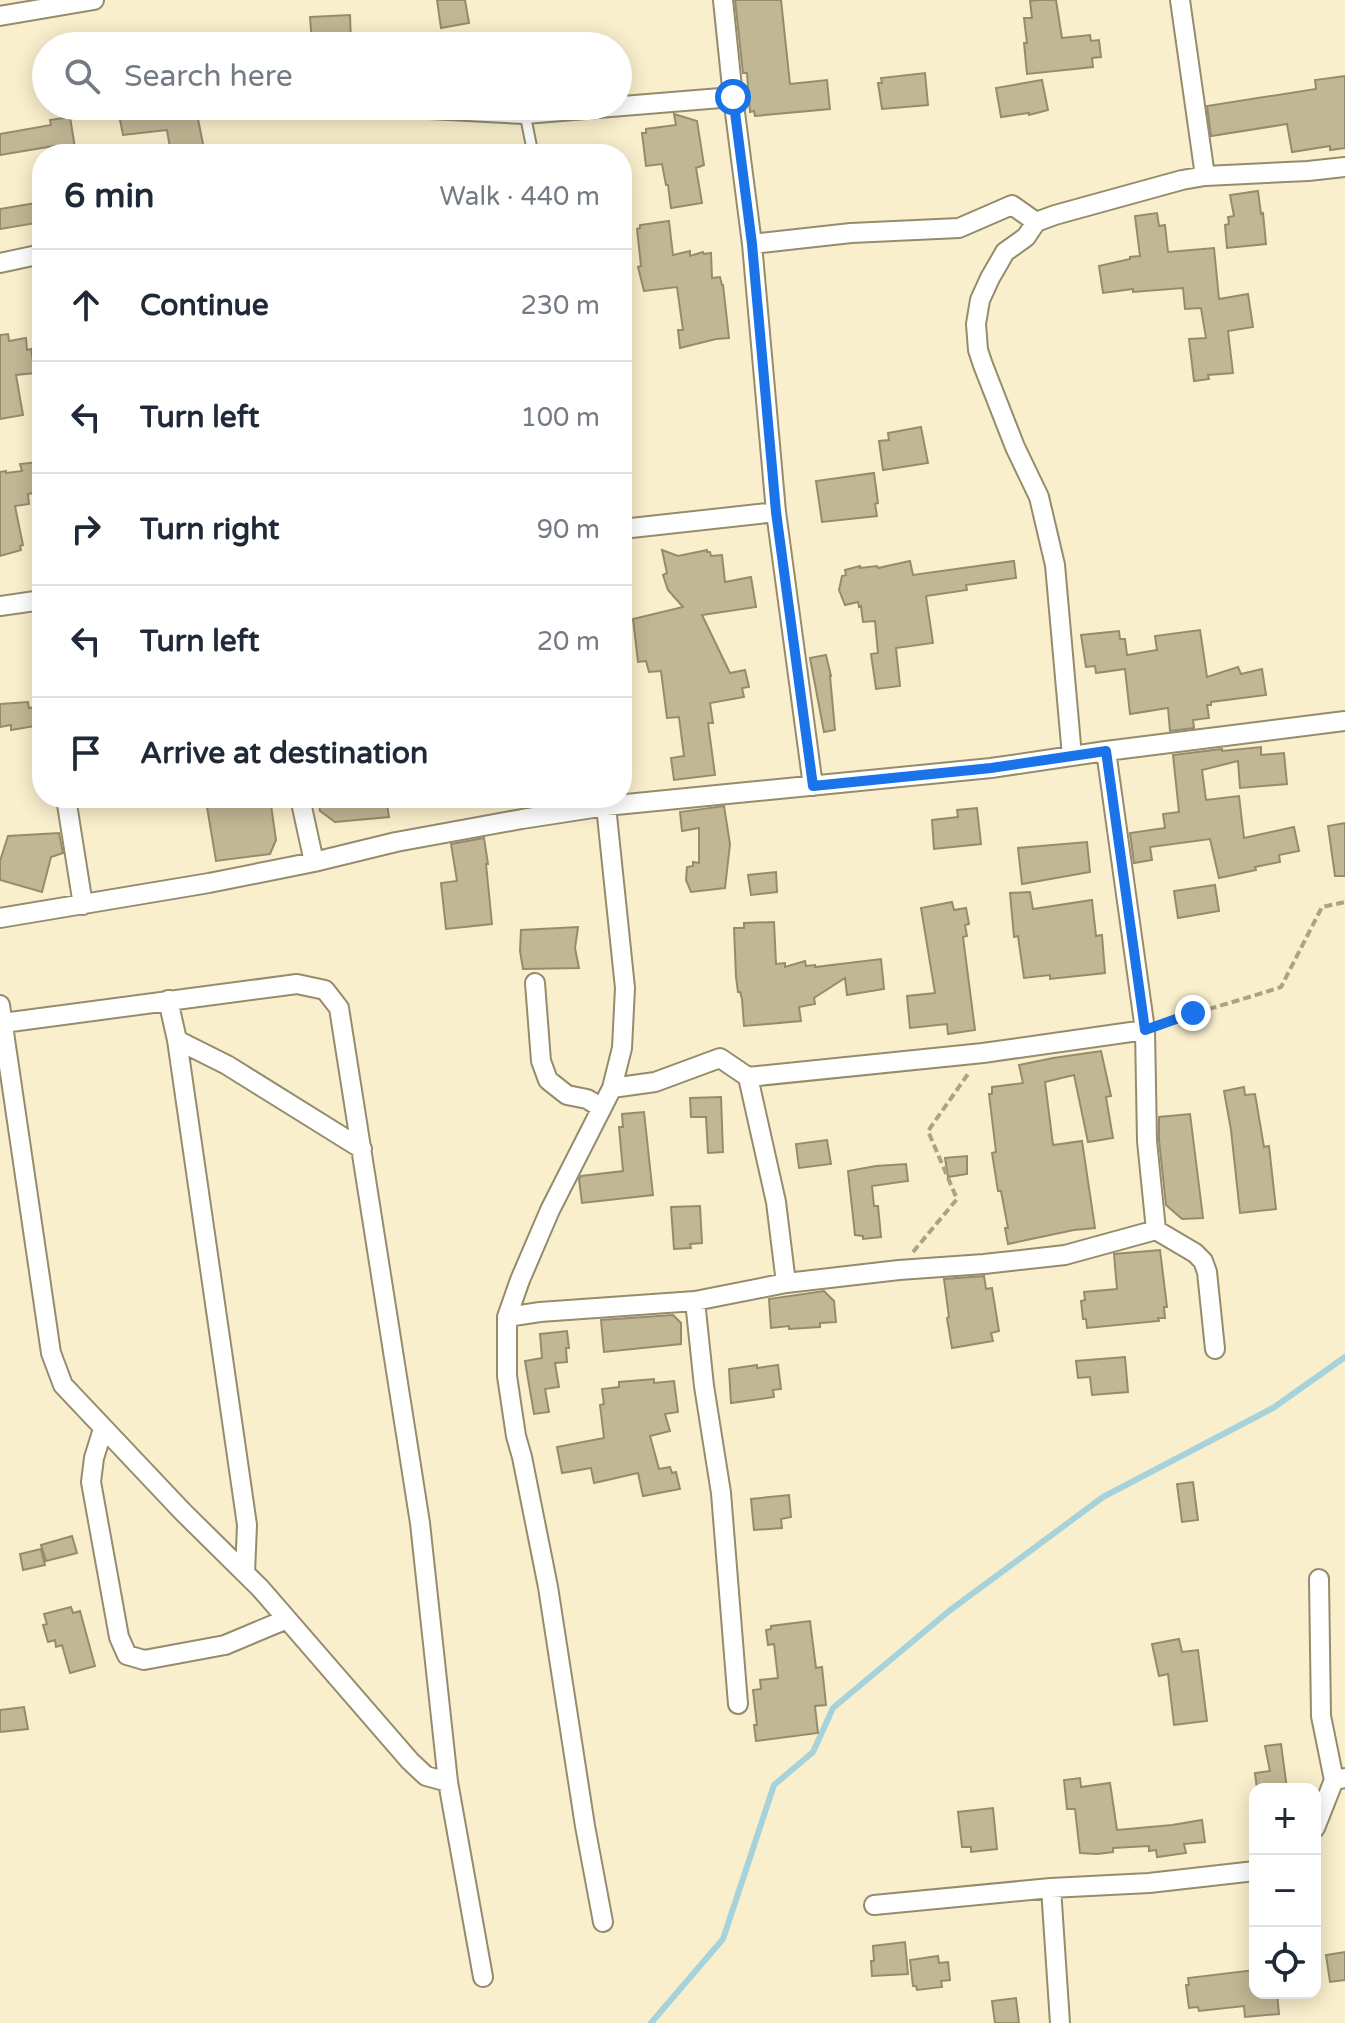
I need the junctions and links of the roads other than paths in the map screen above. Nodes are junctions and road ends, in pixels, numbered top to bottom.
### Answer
1 (94, 0) edge
2 (723, 0) edge
3 (1180, 0) edge
4 (28, 6) edge
5 (0, 16) edge
6 (733, 97) junction
7 (632, 105) edge
8 (526, 120) edge
9 (531, 144) edge
10 (1345, 167) edge
11 (1205, 176) junction
12 (1036, 222) junction
13 (752, 244) junction
14 (32, 256) edge
15 (0, 263) edge
16 (776, 512) junction
17 (632, 528) edge
18 (32, 601) edge
19 (0, 606) edge
20 (1345, 721) edge
21 (1106, 751) junction
22 (1072, 756) junction
23 (813, 786) junction
24 (632, 803) edge
25 (68, 808) edge
26 (302, 808) edge
27 (593, 808) edge
28 (606, 808) edge
29 (314, 862) junction
30 (83, 905) junction
31 (0, 918) edge
32 (535, 983) dead end
33 (168, 1000) junction
34 (1, 1014) edge
35 (1145, 1030) junction
36 (177, 1040) junction
37 (748, 1077) junction
38 (612, 1088) junction
39 (602, 1108) junction
40 (362, 1149) junction
41 (1156, 1230) junction
42 (786, 1283) junction
43 (695, 1301) junction
44 (507, 1317) junction
45 (1215, 1349) dead end
46 (103, 1429) junction
47 (245, 1573) junction
48 (1319, 1579) dead end
49 (287, 1619) junction
50 (738, 1704) dead end
51 (1340, 1779) edge
52 (448, 1782) junction
53 (1321, 1816) edge
54 (1249, 1872) edge
55 (1051, 1888) junction
56 (874, 1905) dead end
57 (603, 1922) dead end
58 (483, 1977) dead end
59 (1060, 2023) edge

1 - 4 street
2 - 6 street
3 - 11 street
4 - 5 street
6 - 7 street
6 - 13 street
8 - 9 lane
10 - 11 street
11 - 12 street
12 - 13 street
12 - 22 street
13 - 16 street
14 - 15 street
16 - 17 street
16 - 23 street
18 - 19 street
20 - 21 street
21 - 22 street
21 - 35 street
22 - 23 street
23 - 24 street
25 - 30 street
26 - 29 street
27 - 29 street
28 - 38 street
29 - 30 street
30 - 31 street
32 - 39 street
33 - 34 street
33 - 36 street
33 - 40 street
34 - 46 street
35 - 37 street
35 - 41 street
36 - 40 street
36 - 47 street
37 - 38 street
37 - 42 street
38 - 39 street
39 - 44 street
40 - 52 street
41 - 42 street
41 - 45 street
42 - 43 street
43 - 44 street
43 - 50 street
44 - 57 street
46 - 47 street
46 - 49 street
47 - 49 street
48 - 51 street
49 - 52 street
51 - 53 street
52 - 58 street
54 - 55 street
55 - 56 street
55 - 59 street

